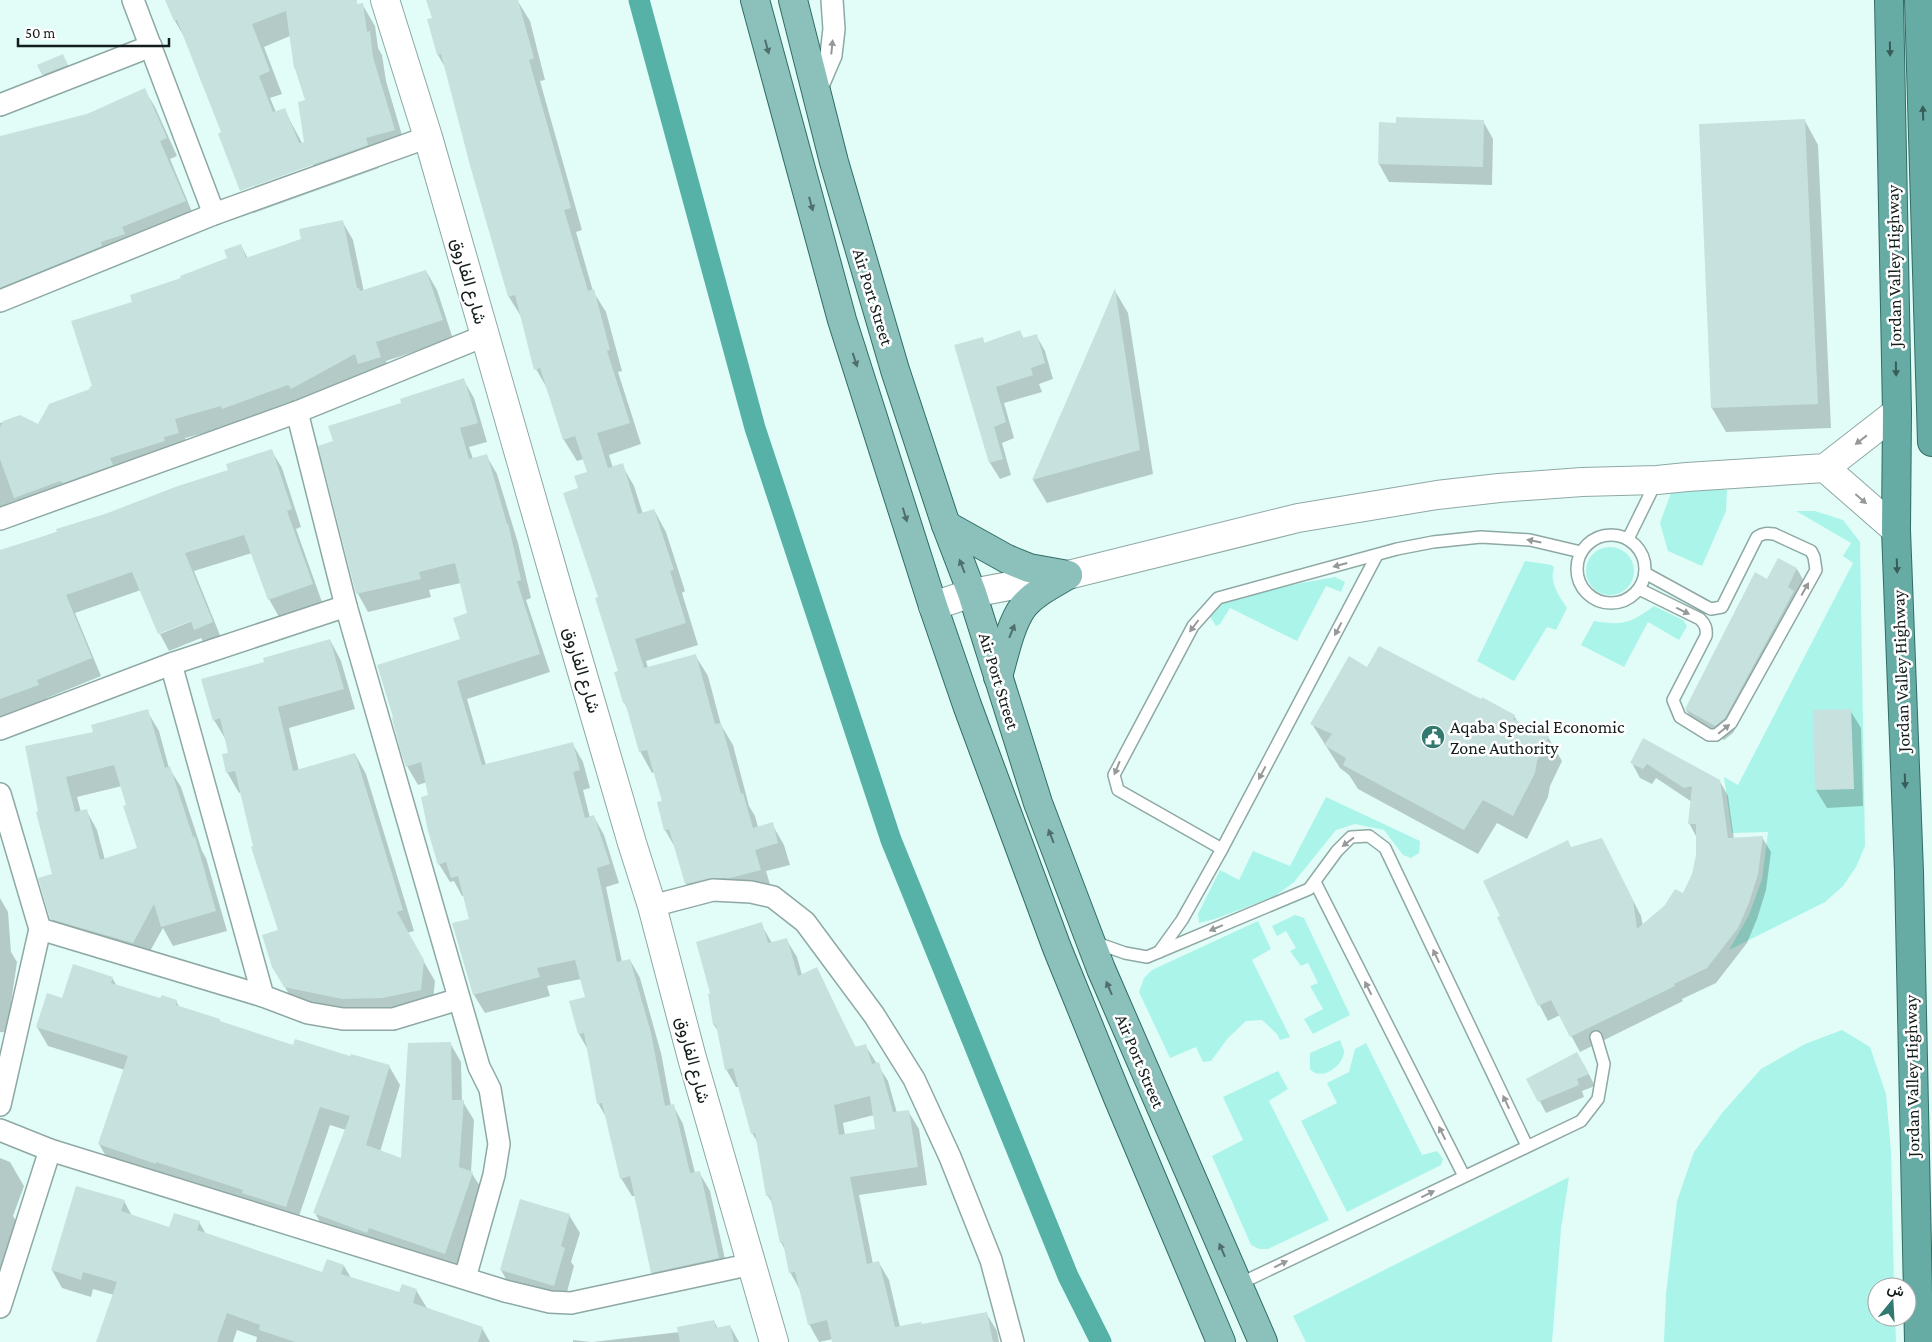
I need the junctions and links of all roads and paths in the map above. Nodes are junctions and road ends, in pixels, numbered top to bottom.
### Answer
1 (133, 0) edge
2 (385, 0) edge
3 (755, 0) edge
4 (793, 0) edge
5 (832, 0) edge
6 (1889, 0) edge
7 (1920, 0) edge
8 (151, 46) junction
9 (816, 90) junction
10 (0, 105) edge
11 (428, 137) junction
12 (214, 214) junction
13 (0, 301) edge
14 (484, 336) junction
15 (297, 412) junction
16 (1897, 412) junction
17 (1932, 442) edge
18 (1825, 468) junction
19 (1657, 480) junction
20 (0, 519) edge
21 (946, 525) junction
22 (1896, 530) junction
23 (1628, 540) junction
24 (1581, 552) junction
25 (1377, 555) junction
26 (1645, 573) junction
27 (1068, 576) junction
28 (1639, 589) junction
29 (972, 593) junction
30 (346, 606) junction
31 (933, 606) junction
32 (171, 664) junction
33 (998, 678) junction
34 (0, 728) edge
35 (0, 794) edge
36 (1222, 850) junction
37 (1315, 882) junction
38 (652, 906) junction
39 (40, 929) junction
40 (1090, 941) junction
41 (1159, 952) junction
42 (1921, 969) edge
43 (263, 996) junction
44 (459, 999) junction
45 (1596, 1037) dead end
46 (0, 1105) edge
47 (0, 1130) edge
48 (1527, 1146) junction
49 (50, 1150) junction
50 (1464, 1176) junction
51 (752, 1264) junction
52 (465, 1278) junction
53 (1237, 1284) junction
54 (0, 1307) edge
55 (774, 1342) edge
56 (1013, 1342) edge
57 (1221, 1342) edge
58 (1263, 1342) edge
59 (1919, 1342) edge

1 - 8 street
2 - 11 main road, شارع الفاروق
3 -> 31 main road, Air Port Street
4 - 9 main road, Air Port Street
9 -> 5 street
6 -> 16 highway, Jordan Valley Highway
17 -> 7 highway, Jordan Valley Highway
8 - 10 street
8 - 12 street
9 - 21 main road, Air Port Street
11 - 12 street
11 - 14 main road, شارع الفاروق
12 - 13 street
14 - 15 street
14 - 38 main road, شارع الفاروق
15 - 20 street
15 - 30 street
16 -> 18 main road
16 - 22 highway, Jordan Valley Highway
18 - 19 main road
18 -> 22 main road
19 - 23 lane
19 - 27 main road
21 - 27 main road
29 -> 21 main road, Air Port Street
22 -> 42 highway, Jordan Valley Highway
23 - 24 lane
23 - 26 lane
24 -> 25 lane
24 - 28 lane
25 -> 36 lane
25 -> 36 lane
26 - 28 lane
28 -> 26 lane
27 - 29 main road
33 -> 27 main road
29 - 31 main road
29 - 33 main road, Air Port Street
30 - 32 street
30 - 44 street
31 - 57 main road, Air Port Street
32 - 34 street
32 - 43 street
40 -> 33 main road, Air Port Street
35 - 39 street
36 - 41 lane
37 -> 41 lane
48 -> 37 lane
50 -> 37 lane
38 - 51 main road, شارع الفاروق
38 - 56 street
39 - 43 street
39 - 46 street
40 - 41 lane
53 -> 40 main road, Air Port Street
42 - 59 highway, Jordan Valley Highway
43 - 44 street
44 - 52 street
45 - 48 lane
47 - 49 street
48 - 50 lane
49 - 52 street
49 - 54 street
53 -> 50 lane
51 - 52 street
51 - 55 main road, شارع الفاروق
53 - 58 main road, Air Port Street

